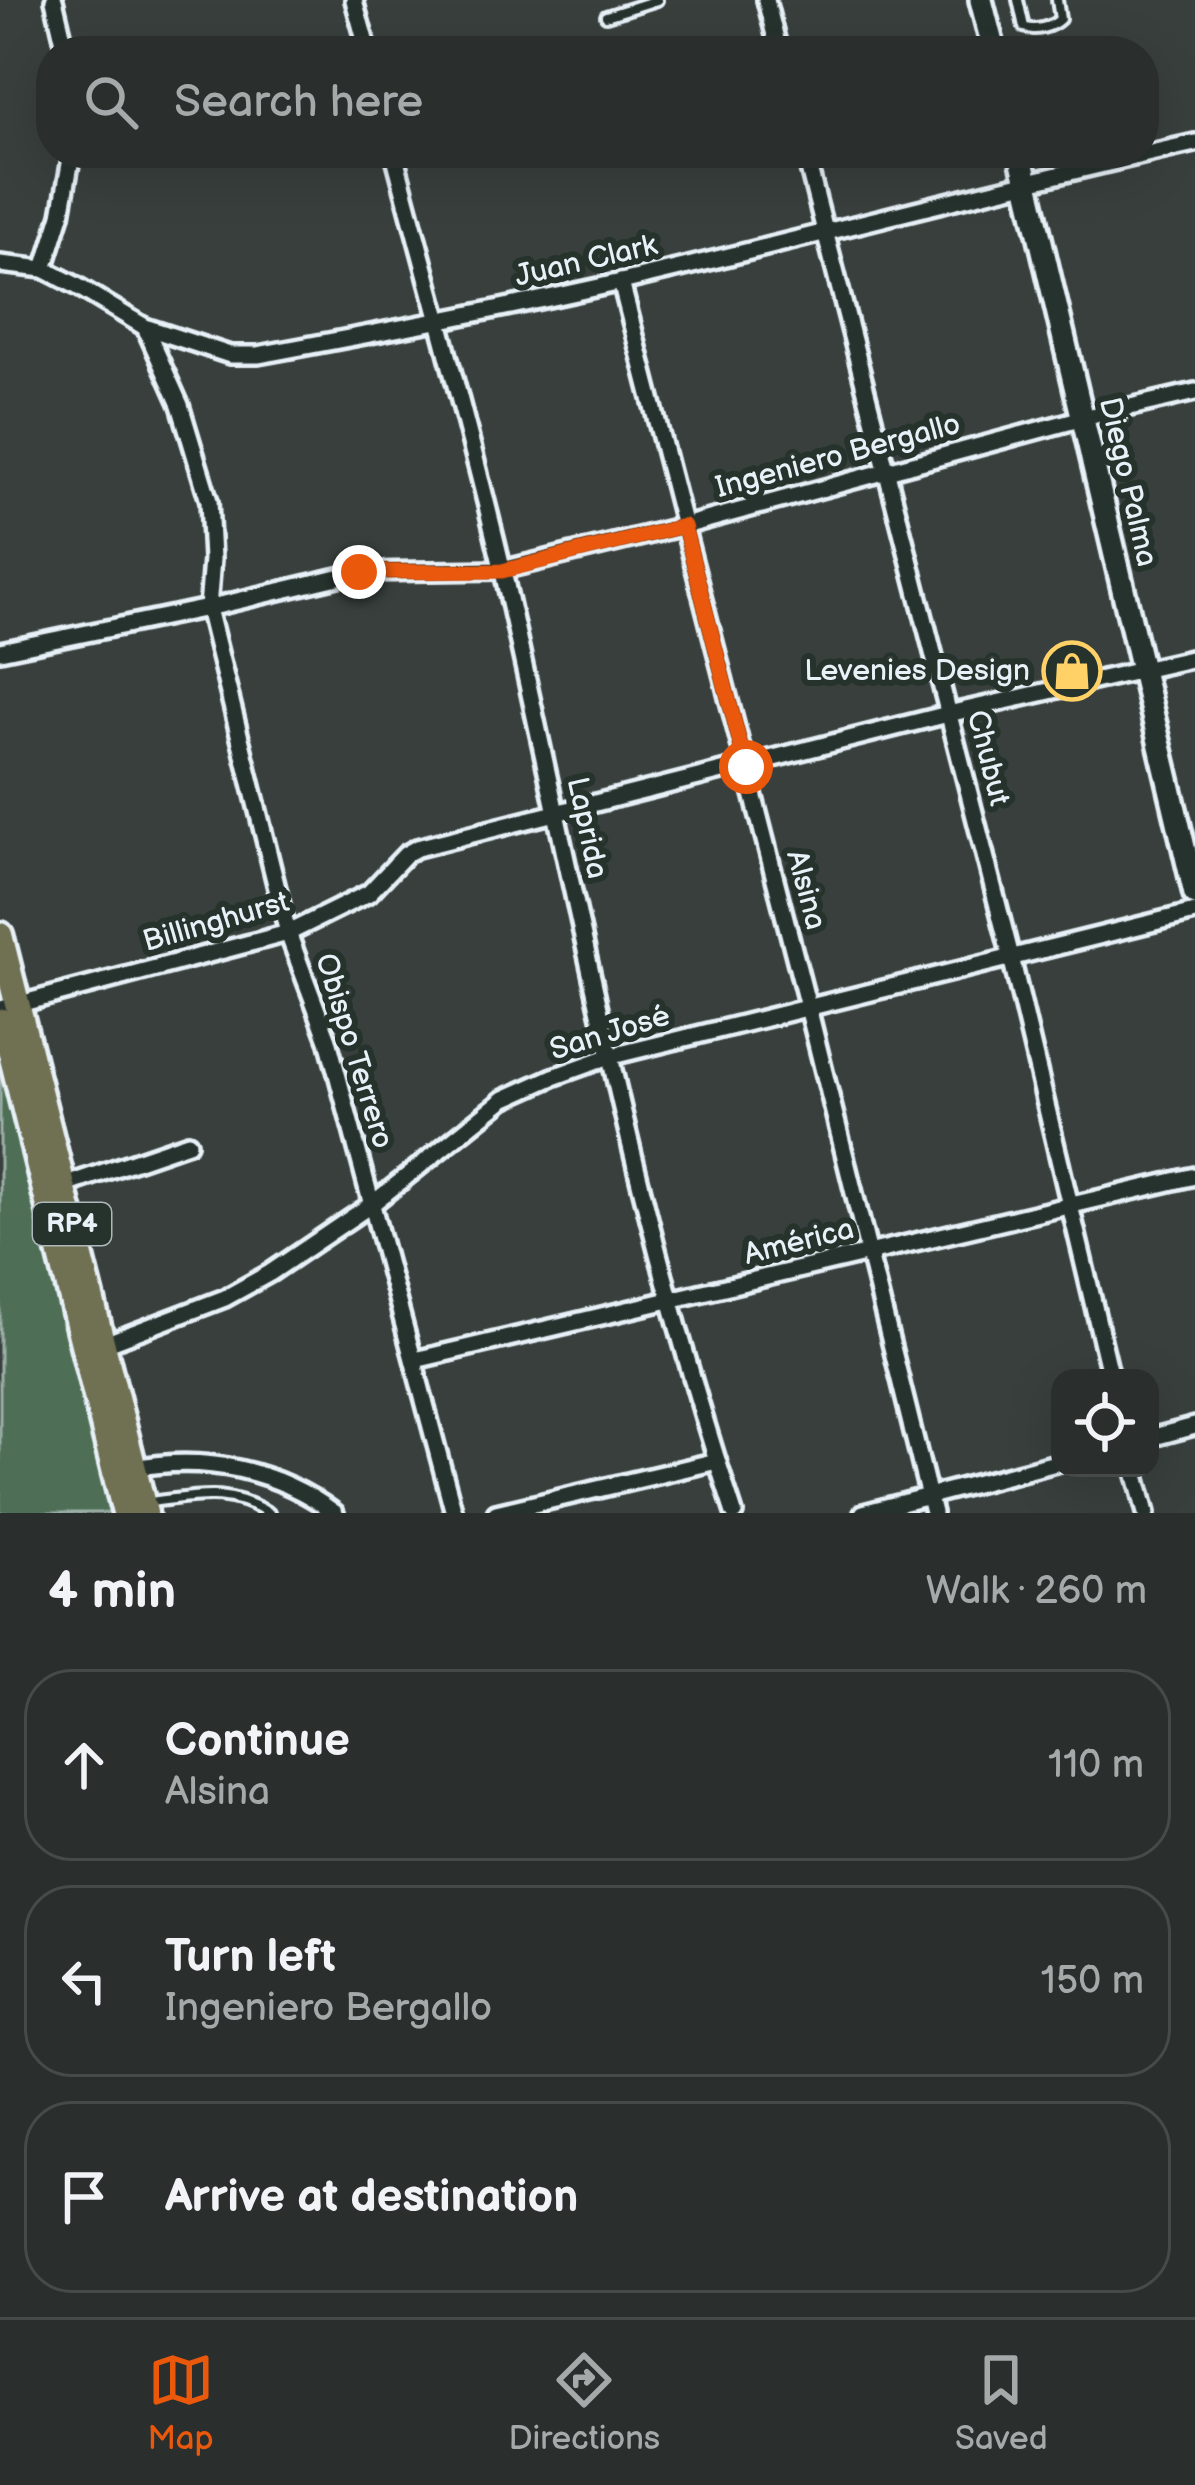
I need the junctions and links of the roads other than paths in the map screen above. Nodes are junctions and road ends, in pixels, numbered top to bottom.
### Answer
1 (54, 0) edge
2 (354, 0) edge
3 (657, 0) edge
4 (766, 0) edge
5 (981, 0) edge
6 (1018, 0) edge
7 (1057, 0) edge
8 (606, 16) dead end
9 (62, 36) edge
10 (364, 36) edge
11 (775, 36) edge
12 (990, 36) edge
13 (1195, 143) edge
14 (1159, 151) edge
15 (69, 168) edge
16 (398, 168) edge
17 (809, 168) edge
18 (1024, 168) edge
19 (1084, 168) edge
20 (1027, 181) junction
21 (825, 231) junction
22 (0, 264) edge
23 (44, 269) junction
24 (621, 282) junction
25 (439, 322) junction
26 (145, 327) junction
27 (1195, 392) edge
28 (1083, 418) junction
29 (886, 470) junction
30 (684, 526) junction
31 (502, 571) junction
32 (208, 608) junction
33 (0, 651) edge
34 (1195, 658) edge
35 (1142, 670) junction
36 (948, 714) junction
37 (746, 767) junction
38 (556, 814) junction
39 (1195, 894) edge
40 (1195, 912) edge
41 (288, 933) junction
42 (0, 935) edge
43 (1010, 957) junction
44 (6, 1007) edge
45 (808, 1007) junction
46 (608, 1057) junction
47 (188, 1143) dead end
48 (1195, 1176) edge
49 (63, 1186) junction
50 (373, 1204) junction
51 (1070, 1206) junction
52 (868, 1253) junction
53 (670, 1301) junction
54 (102, 1345) junction
55 (415, 1360) junction
56 (1110, 1369) edge
57 (1195, 1426) edge
58 (1159, 1436) edge
59 (716, 1461) junction
60 (1051, 1465) edge
61 (134, 1468) junction
62 (1136, 1477) edge
63 (930, 1505) edge
64 (138, 1510) edge
65 (269, 1513) edge
66 (335, 1513) edge
67 (454, 1513) edge
68 (496, 1513) edge
69 (734, 1513) edge
70 (863, 1513) edge
71 (1145, 1513) edge

1 - 9 street
2 - 10 street
3 - 8 lane
4 - 11 street
5 - 12 main road
6 - 7 lane
13 - 14 street, Juan Clark
15 - 23 street
16 - 25 street, Laprida
17 - 21 street, Chubut
18 - 20 main road, Diego Palma
19 - 20 street, Juan Clark
20 - 21 street, Juan Clark
20 - 28 main road, Diego Palma
21 - 24 street, Juan Clark
21 - 29 street, Chubut
22 - 23 street, Juan Clark
23 - 26 street, Juan Clark
24 - 25 street, Juan Clark
24 - 30 street, Alsina
25 - 26 street, Juan Clark
25 - 31 street, Laprida
26 - 32 street, Obispo Terrero
27 - 28 street, Ingeniero Bergallo
28 - 29 street, Ingeniero Bergallo
28 - 35 main road, Diego Palma
29 - 30 street, Ingeniero Bergallo
29 - 36 street, Chubut
30 - 31 street, Ingeniero Bergallo
30 - 37 street, Alsina
31 - 32 street, Ingeniero Bergallo
31 - 38 street, Laprida
32 - 33 street, Ingeniero Bergallo
32 - 41 street, Obispo Terrero
34 - 35 street, Billinghurst
35 - 36 street, Billinghurst
35 - 39 main road, Diego Palma
36 - 37 street, Billinghurst
36 - 43 street, Chubut
37 - 38 street, Billinghurst
37 - 45 street, Alsina
38 - 41 street, Billinghurst
38 - 46 street, Laprida
40 - 43 street, San José
41 - 44 street, Billinghurst
41 - 50 street, Obispo Terrero
42 - 44 main road, RP4
43 - 45 street, San José
43 - 51 street, Chubut
44 - 49 main road, RP4
44 - 64 main road, RP4
45 - 46 street, San José
45 - 52 street, Alsina
46 - 50 street, San José
46 - 53 street, Laprida
47 - 49 street
48 - 51 street, América
49 - 54 main road, RP4
50 - 54 street, San José
50 - 55 street, Obispo Terrero
51 - 52 street, América
51 - 56 street, Chubut
52 - 53 street, América
52 - 63 street, Alsina
53 - 55 street, América
53 - 59 street, Laprida
54 - 61 main road, RP4
55 - 67 street, Obispo Terrero
57 - 58 street
59 - 68 street
59 - 69 street, Laprida
60 - 63 street
61 - 64 main road, RP4
61 - 66 street
62 - 71 street
63 - 70 street
64 - 65 lane

